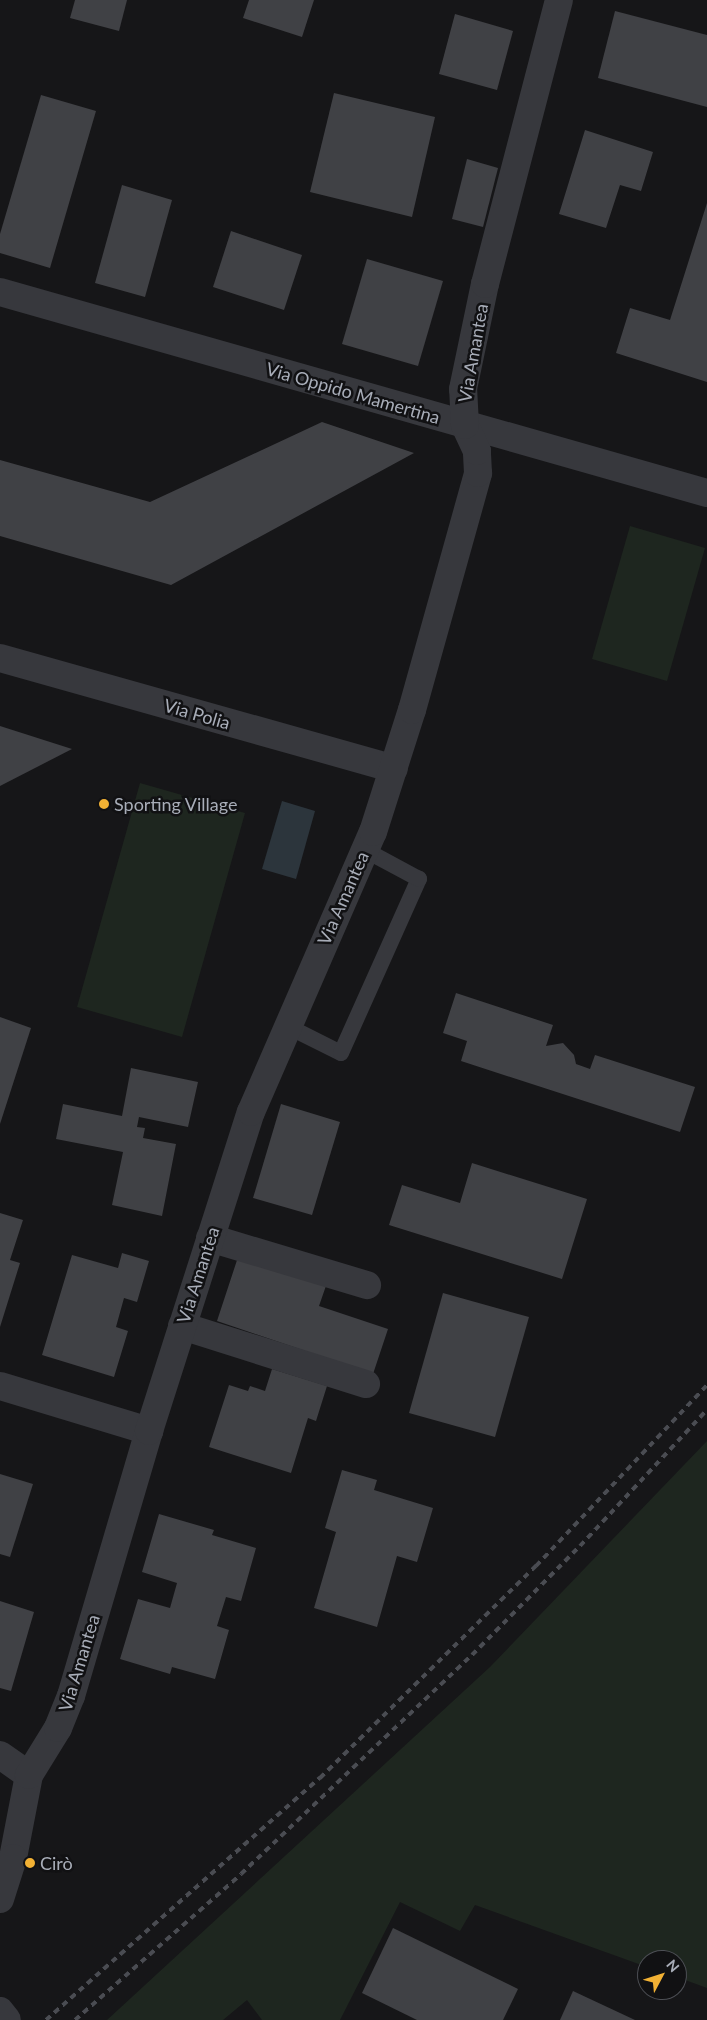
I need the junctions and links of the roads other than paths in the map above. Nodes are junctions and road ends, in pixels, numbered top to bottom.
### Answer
1 (558, 0) edge
2 (0, 292) edge
3 (465, 425) junction
4 (707, 493) edge
5 (0, 658) edge
6 (394, 769) junction
7 (365, 850) junction
8 (287, 1026) junction
9 (210, 1238) junction
10 (366, 1285) dead end
11 (182, 1326) junction
12 (366, 1384) dead end
13 (0, 1386) edge
14 (149, 1431) junction
15 (0, 1755) edge
16 (30, 1775) junction
17 (0, 1899) edge
18 (0, 2012) edge
19 (7, 2020) edge

1 - 3 street, Via Amantea
2 - 3 street, Via Oppido Mamertina
3 - 4 street, Via Oppido Mamertina
3 - 6 street, Via Amantea
5 - 6 street, Via Polia
6 - 7 street, Via Amantea
7 - 8 street, Via Amantea
7 - 8 lane
8 - 9 street, Via Amantea
9 - 10 street
9 - 11 street, Via Amantea
11 - 12 street
11 - 14 street, Via Amantea
13 - 14 street
14 - 16 street, Via Amantea
15 - 16 street
16 - 17 street, Via Amantea
18 - 19 street

